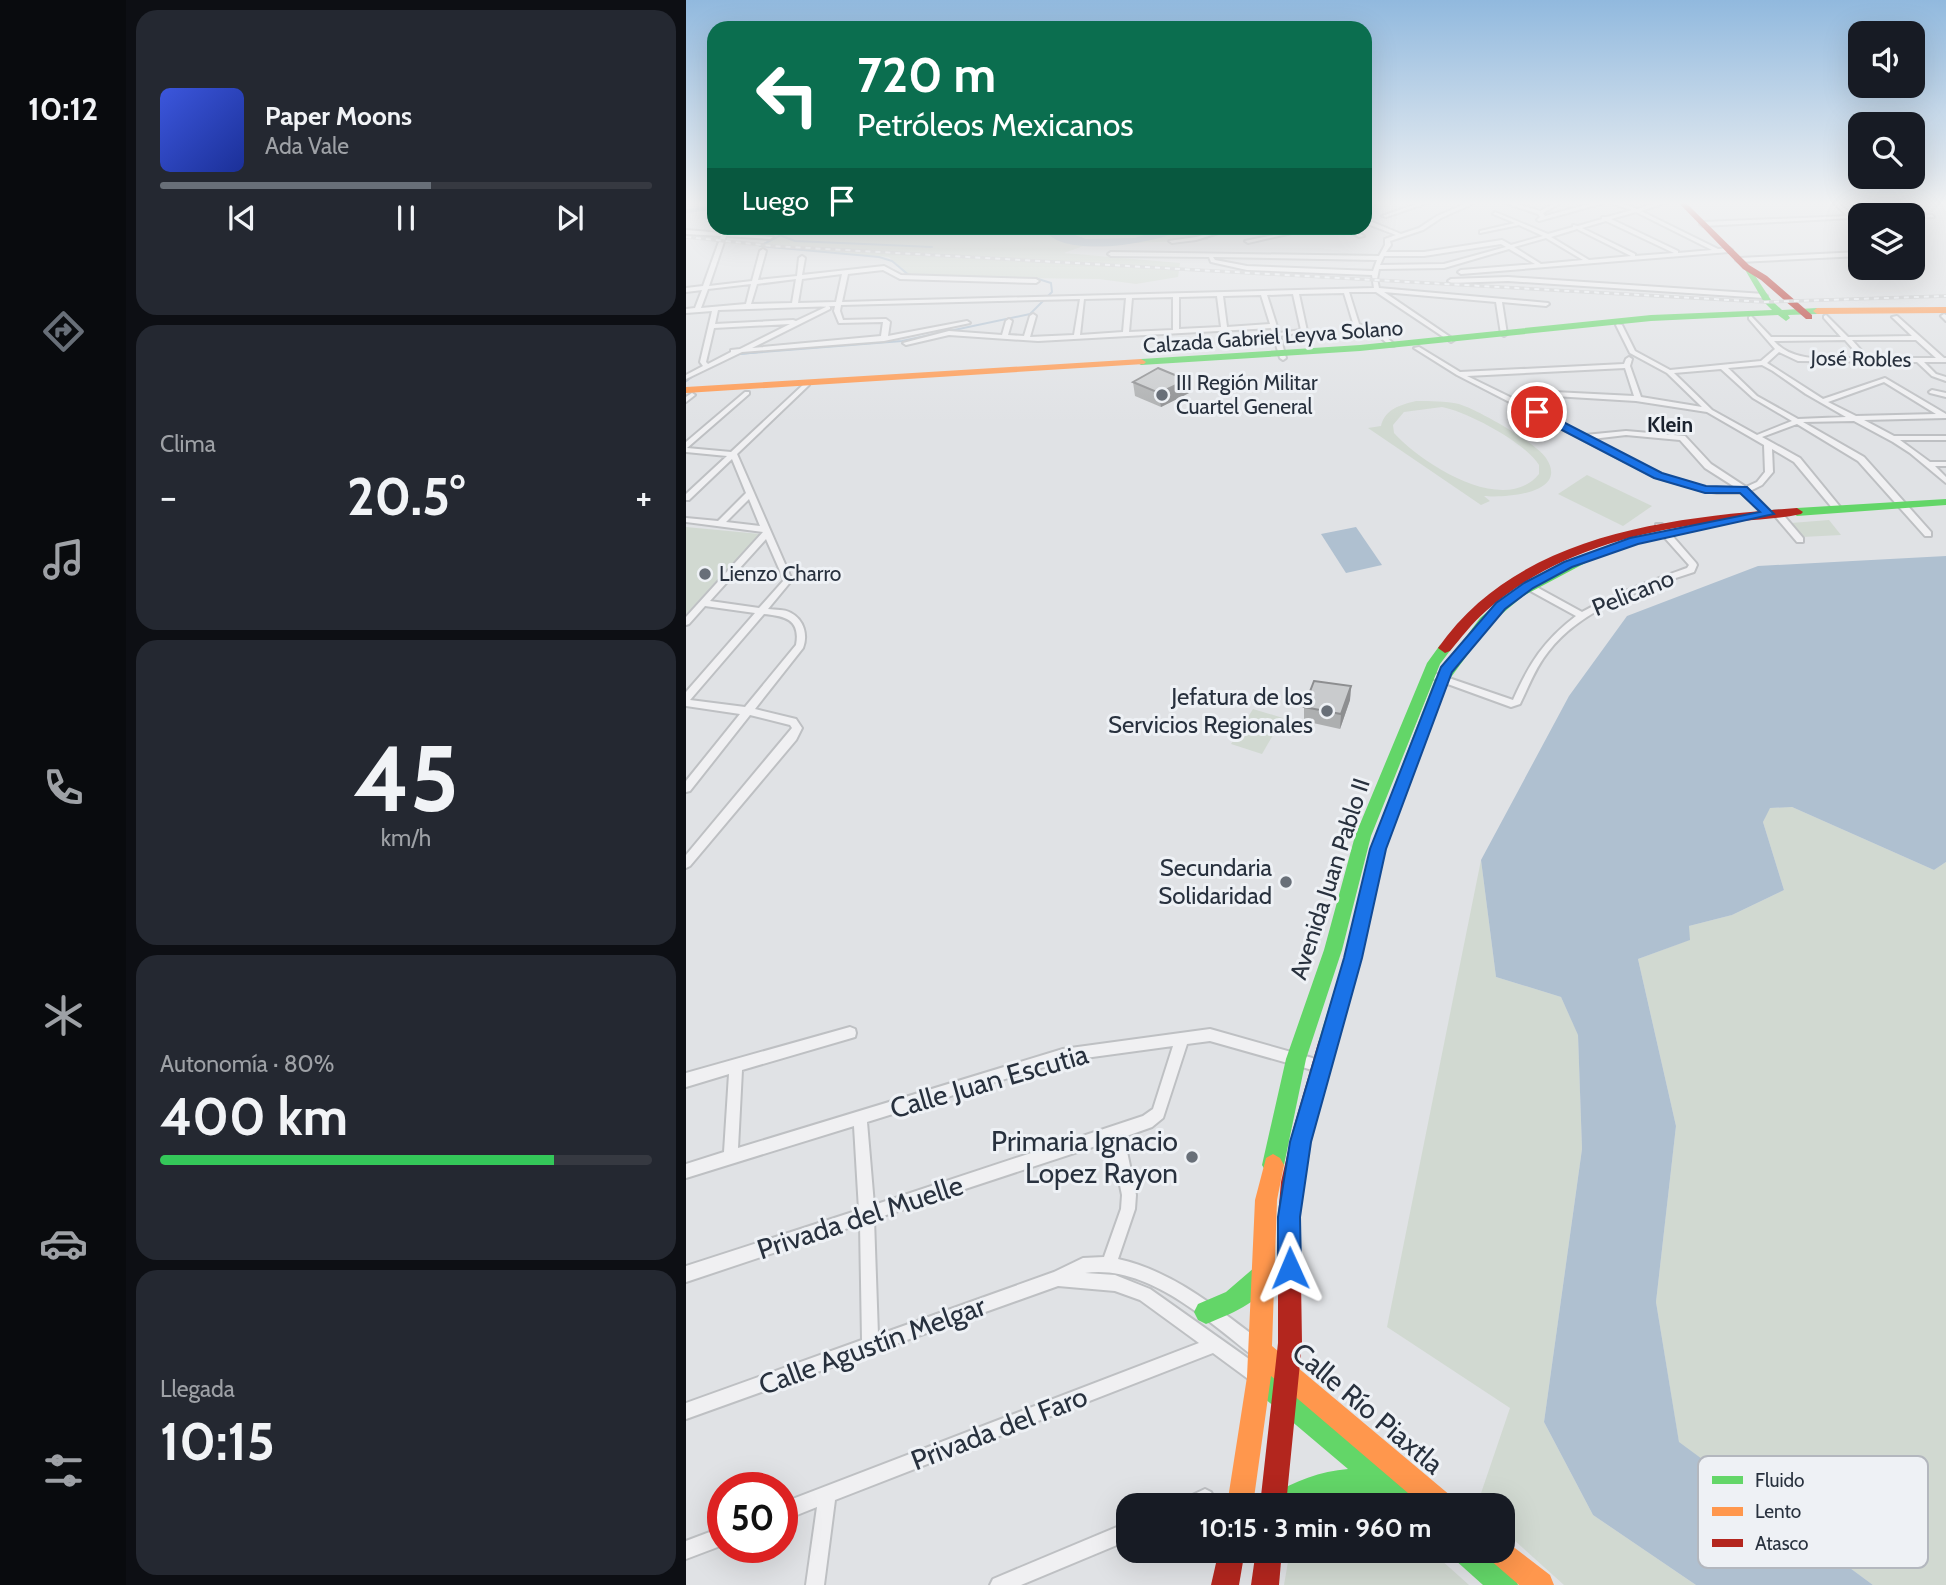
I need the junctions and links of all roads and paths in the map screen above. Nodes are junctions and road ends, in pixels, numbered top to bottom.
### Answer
1 (710, 275) edge
2 (755, 275) edge
3 (799, 275) edge
4 (822, 275) edge
5 (844, 275) edge
6 (896, 275) edge
7 (1376, 275) edge
8 (1464, 275) edge
9 (1748, 275) edge
10 (1753, 275) edge
11 (799, 278) junction
12 (1036, 281) dead end
13 (1451, 281) dead end
14 (1469, 281) junction
15 (752, 283) junction
16 (706, 288) junction
17 (686, 290) edge
18 (1377, 290) junction
19 (1346, 291) junction
20 (1296, 293) junction
21 (1264, 294) junction
22 (1220, 295) junction
23 (1764, 296) junction
24 (1176, 297) junction
25 (1129, 298) junction
26 (1082, 300) junction
27 (1499, 300) junction
28 (1546, 304) dead end
29 (794, 305) junction
30 (748, 306) junction
31 (836, 306) junction
32 (716, 307) junction
33 (698, 309) junction
34 (686, 311) edge
35 (1795, 313) junction
36 (1833, 314) junction
37 (1945, 315) edge
38 (1033, 316) dead end
39 (1895, 317) junction
40 (1751, 318) junction
41 (931, 321) dead end
42 (1009, 321) dead end
43 (795, 322) junction
44 (967, 323) dead end
45 (1619, 325) junction
46 (712, 326) junction
47 (1273, 326) junction
48 (1224, 328) junction
49 (926, 331) junction
50 (1175, 331) junction
51 (1126, 334) junction
52 (1504, 334) junction
53 (1276, 335) junction
54 (1004, 337) junction
55 (1077, 337) junction
56 (1026, 338) junction
57 (1846, 338) junction
58 (1919, 338) junction
59 (884, 339) junction
60 (1770, 339) junction
61 (1451, 340) junction
62 (906, 343) dead end
63 (1392, 345) junction
64 (1417, 348) junction
65 (1777, 349) junction
66 (733, 351) junction
67 (1632, 352) junction
68 (1282, 355) junction
69 (1867, 360) junction
70 (1919, 360) junction
71 (1944, 360) edge
72 (1763, 363) junction
73 (705, 365) junction
74 (1627, 366) junction
75 (1723, 367) junction
76 (1669, 372) junction
77 (1459, 374) junction
78 (686, 377) edge
79 (1946, 379) edge
80 (804, 388) junction
81 (1932, 391) dead end
82 (747, 393) junction
83 (687, 395) edge
84 (1946, 395) edge
85 (1512, 400) junction
86 (1639, 400) junction
87 (1823, 401) junction
88 (1710, 411) junction
89 (1945, 416) edge
90 (1861, 419) junction
91 (1794, 421) junction
92 (1756, 436) junction
93 (1586, 437) junction
94 (1895, 438) junction
95 (1946, 438) edge
96 (1768, 443) junction
97 (686, 448) edge
98 (733, 454) junction
99 (1929, 464) junction
100 (1946, 464) edge
101 (1946, 481) edge
102 (1743, 489) junction
103 (750, 493) junction
104 (686, 498) edge
105 (1946, 502) edge
106 (1903, 505) junction
107 (1838, 509) junction
108 (1772, 513) junction
109 (686, 520) edge
110 (721, 523) junction
111 (1662, 530) junction
112 (766, 531) junction
113 (1928, 534) dead end
114 (1800, 540) dead end
115 (1528, 586) junction
116 (703, 603) junction
117 (764, 610) junction
118 (1581, 615) junction
119 (686, 622) edge
120 (1434, 676) junction
121 (686, 700) edge
122 (747, 711) junction
123 (686, 788) edge
124 (686, 863) edge
125 (1343, 913) junction
126 (1362, 918) junction
127 (850, 1033) dead end
128 (1182, 1039) junction
129 (1296, 1059) junction
130 (736, 1066) junction
131 (1323, 1067) junction
132 (686, 1080) edge
133 (860, 1118) junction
134 (1116, 1133) junction
135 (731, 1157) junction
136 (686, 1171) edge
137 (867, 1215) junction
138 (1109, 1264) junction
139 (686, 1274) edge
140 (1263, 1275) junction
141 (1057, 1279) junction
142 (1206, 1312) junction
143 (1216, 1344) junction
144 (870, 1346) junction
145 (1260, 1351) junction
146 (1287, 1372) junction
147 (1259, 1377) junction
148 (1286, 1402) junction
149 (686, 1412) edge
150 (1384, 1482) junction
151 (1242, 1493) edge
152 (1277, 1493) edge
153 (1298, 1493) edge
154 (1396, 1493) edge
155 (1428, 1493) edge
156 (827, 1495) junction
157 (798, 1506) edge
158 (1116, 1536) edge
159 (707, 1542) edge
160 (686, 1550) edge
161 (1230, 1563) edge
162 (1268, 1563) edge
163 (1478, 1563) edge
164 (1514, 1563) edge
165 (815, 1585) edge
166 (999, 1585) edge
167 (1226, 1585) edge
168 (1265, 1585) edge
169 (1504, 1585) edge
170 (1540, 1585) edge

1 - 16 street
2 - 15 street
3 - 11 street
4 - 11 street
5 - 31 street
6 - 12 street
7 - 18 street
8 - 14 street
9 - 23 main road
10 - 35 main road
11 - 15 street
11 - 29 street
13 - 14 street
14 - 23 street
15 - 16 street
15 - 30 street
16 - 17 street
16 - 33 street
18 - 19 street
18 - 27 street
18 - 61 street
19 - 20 street
19 - 63 street
20 - 21 street
20 - 53 street
21 - 22 street
21 - 47 street
22 - 24 street
22 - 48 street
23 - 35 main road
24 - 25 street
24 - 50 street
25 - 26 street
25 - 51 street
26 - 31 street
26 - 55 street
27 - 28 street
27 - 52 street
29 - 30 street
29 - 31 street
30 - 32 street
31 - 43 street
31 - 59 street
32 - 33 street
32 - 46 street
33 - 34 street
35 - 36 main road, Calzada Gabriel Leyva Solano
35 - 40 main road, Calzada Gabriel Leyva Solano
35 - 52 main road, Calzada Gabriel Leyva Solano
36 - 37 main road, Calzada Gabriel Leyva Solano
36 - 39 main road, Calzada Gabriel Leyva Solano
36 - 57 street
37 - 39 main road, Calzada Gabriel Leyva Solano
38 - 56 street
39 - 58 street
40 - 45 main road, Calzada Gabriel Leyva Solano
40 - 60 street
41 - 49 street
42 - 54 street
43 - 46 street
43 - 66 street
44 - 49 street
45 - 64 main road, Calzada Gabriel Leyva Solano
45 - 67 street
46 - 73 street
47 - 48 street
47 - 53 street
48 - 50 street
49 - 59 street
50 - 51 street
51 - 55 street
52 - 61 main road, Calzada Gabriel Leyva Solano
53 - 68 street
54 - 56 street
54 - 62 street
55 - 56 street
57 - 58 street
57 - 60 street
57 - 69 street
58 - 71 street
59 - 66 street
60 - 65 street
61 - 63 main road, Calzada Gabriel Leyva Solano
63 - 68 main road, Calzada Gabriel Leyva Solano
64 - 68 main road, Calzada Gabriel Leyva Solano
64 - 77 street
65 - 69 street, José Robles
65 - 72 street
66 - 73 street
67 - 74 street
67 - 76 street
68 - 80 main road, Calzada Gabriel Leyva Solano
69 - 70 street, José Robles
70 - 71 street, José Robles
70 - 79 street
72 - 75 street
72 - 87 street
73 - 78 street
74 - 77 street
74 - 86 street
75 - 76 street
75 - 91 street
76 - 88 street
77 - 85 street
80 - 82 main road, Calzada Gabriel Leyva Solano
80 - 83 main road, Calzada Gabriel Leyva Solano
80 - 98 street
81 - 84 street
82 - 83 main road, Calzada Gabriel Leyva Solano
82 - 97 street
85 - 86 street
85 - 93 street
86 - 88 street
87 - 89 street
87 - 90 street
88 - 92 street
89 - 90 street
90 - 91 street
90 - 94 street
91 - 92 street
91 - 106 street
92 - 96 street
93 - 102 street
93 - 102 street
94 - 95 street
94 - 99 street
96 - 102 street
96 - 107 street
97 - 98 street
98 - 103 street
98 - 104 street
99 - 100 street
99 - 101 street
102 - 108 street
103 - 110 street
103 - 112 street
105 - 106 main road, Avenida Juan Pablo II
106 - 107 main road, Avenida Juan Pablo II
106 - 113 street
107 - 108 main road, Avenida Juan Pablo II
108 - 111 main road, Avenida Juan Pablo II
108 - 114 street
109 - 110 street
110 - 112 street
111 - 115 main road, Avenida Juan Pablo II
111 - 118 street, Pelicano
111 - 120 main road, Avenida Juan Pablo II
112 - 116 street
112 - 117 street
115 - 118 street
115 - 120 main road, Avenida Juan Pablo II
116 - 117 street
116 - 119 street
117 - 121 street
117 - 122 street
118 - 120 street, Pelicano
120 - 125 main road, Avenida Juan Pablo II
120 - 126 main road, Avenida Juan Pablo II
121 - 122 street
122 - 123 street
122 - 124 street
125 - 126 main road
125 - 129 main road, Avenida Juan Pablo II
126 - 131 main road, Avenida Juan Pablo II
127 - 130 street
128 - 129 street, Calle Juan Escutia
128 - 133 street, Calle Juan Escutia
128 - 134 street, Privada del Muelle
129 - 131 street
129 - 140 main road, Avenida Juan Pablo II
130 - 132 street
130 - 135 street
131 - 146 main road, Avenida Juan Pablo II
133 - 135 street, Calle Juan Escutia
133 - 137 street
134 - 137 street, Privada del Muelle
134 - 138 street
135 - 136 street, Calle Juan Escutia
137 - 139 street, Privada del Muelle
137 - 144 street
138 - 141 street, Calle Agustín Melgar
138 - 142 street, Calle Agustín Melgar
140 - 142 main road
140 - 145 main road, Avenida Juan Pablo II
141 - 143 street, Calle Agustín Melgar
141 - 144 street, Calle Agustín Melgar
142 - 145 street, Calle Agustín Melgar
143 - 147 street, Calle Agustín Melgar
143 - 156 street, Privada del Faro
144 - 149 street, Calle Agustín Melgar
145 - 146 main road, Calle Río Piaxtla
145 - 147 main road, Avenida Juan Pablo II
146 - 148 main road, Avenida Juan Pablo II
146 - 155 main road, Calle Río Piaxtla
147 - 148 main road, Calle Río Piaxtla
147 - 151 main road, Avenida Juan Pablo II
148 - 150 main road, Calle Río Piaxtla
148 - 152 main road, Avenida Juan Pablo II
150 - 153 main road
150 - 154 main road, Calle Río Piaxtla
156 - 157 street, Privada del Faro
156 - 165 street
158 - 166 street
159 - 160 street
161 - 167 main road
162 - 168 main road
163 - 169 main road
164 - 170 main road

